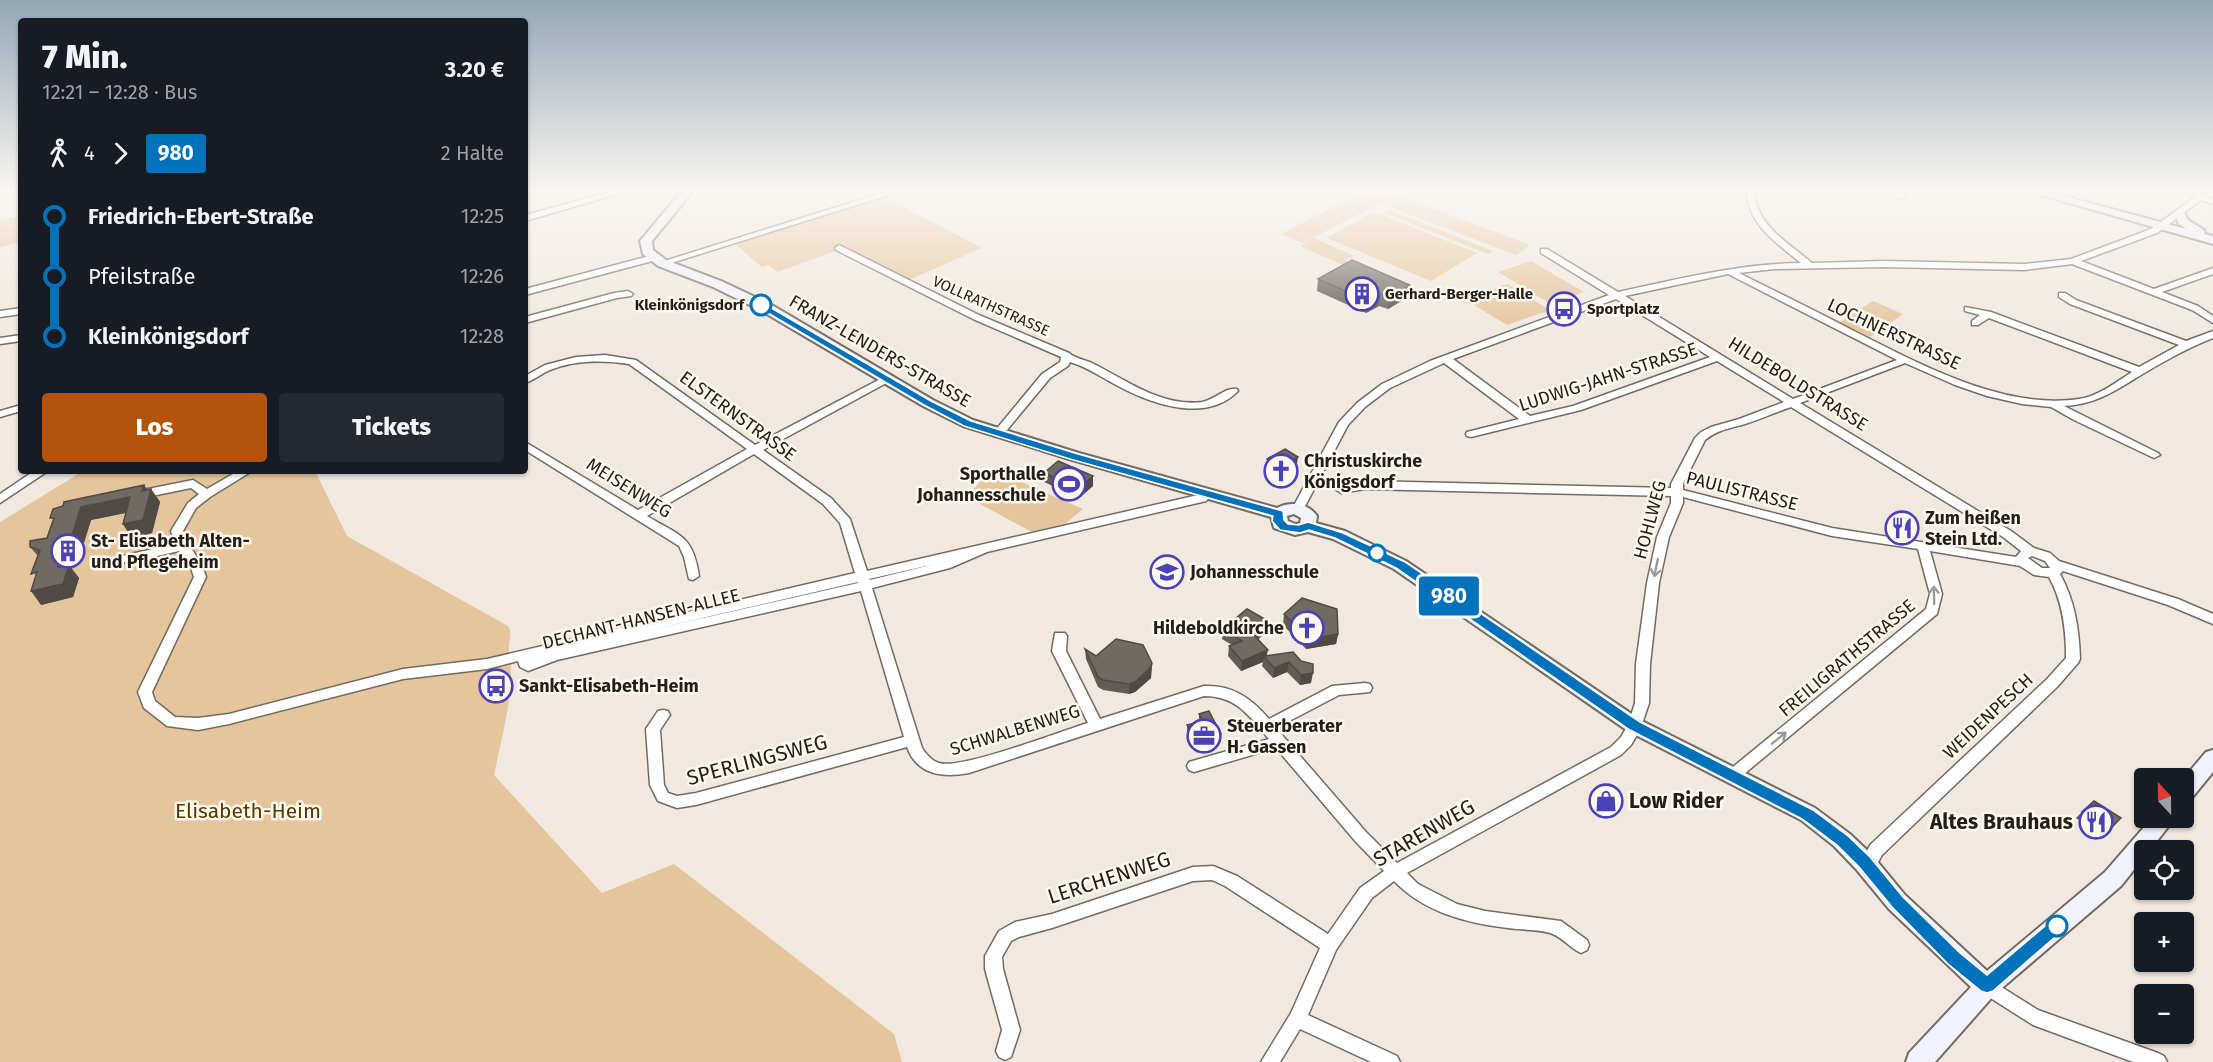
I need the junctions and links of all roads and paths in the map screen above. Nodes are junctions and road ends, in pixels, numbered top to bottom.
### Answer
1 (646, 241) edge
2 (725, 241) edge
3 (1782, 241) edge
4 (2128, 241) edge
5 (839, 248) dead end
6 (1544, 251) dead end
7 (657, 260) junction
8 (2073, 261) junction
9 (1808, 264) junction
10 (1728, 270) junction
11 (2213, 271) edge
12 (528, 291) edge
13 (2154, 291) junction
14 (628, 294) dead end
15 (1618, 295) junction
16 (2062, 295) dead end
17 (1968, 309) dead end
18 (18, 311) edge
19 (0, 314) edge
20 (1988, 314) junction
21 (528, 319) edge
22 (2213, 320) edge
23 (1975, 323) dead end
24 (18, 338) edge
25 (2210, 338) edge
26 (0, 341) edge
27 (2185, 344) junction
28 (1720, 357) junction
29 (1067, 358) junction
30 (1446, 359) junction
31 (1905, 360) junction
32 (530, 369) edge
33 (2139, 371) junction
34 (886, 379) junction
35 (1233, 391) dead end
36 (1793, 402) junction
37 (2053, 404) junction
38 (18, 409) edge
39 (0, 414) edge
40 (1529, 422) junction
41 (998, 434) junction
42 (1471, 434) dead end
43 (528, 447) edge
44 (756, 449) junction
45 (2154, 455) dead end
46 (38, 474) edge
47 (241, 474) edge
48 (1341, 489) dead end
49 (1677, 492) junction
50 (206, 494) junction
51 (1207, 494) junction
52 (127, 496) edge
53 (0, 499) edge
54 (1298, 509) junction
55 (1279, 514) junction
56 (639, 515) junction
57 (1308, 526) junction
58 (182, 546) junction
59 (1923, 547) junction
60 (2028, 557) junction
61 (126, 559) dead end
62 (2055, 568) junction
63 (693, 576) dead end
64 (863, 580) junction
65 (2213, 619) edge
66 (1060, 636) dead end
67 (1365, 688) dead end
68 (663, 715) dead end
69 (1097, 726) junction
70 (1267, 726) junction
71 (1635, 726) junction
72 (912, 740) junction
73 (1280, 741) junction
74 (2213, 758) edge
75 (1194, 766) dead end
76 (1733, 775) junction
77 (2194, 781) edge
78 (2156, 828) edge
79 (1864, 862) junction
80 (1396, 871) junction
81 (1330, 945) junction
82 (1581, 945) dead end
83 (1987, 986) junction
84 (1297, 1019) junction
85 (1005, 1052) dead end
86 (1270, 1062) edge
87 (1391, 1062) edge
88 (1918, 1062) edge
89 (2158, 1062) edge

1 - 7 street
2 - 7 street
3 - 9 street
4 - 8 street
5 - 29 street, VOLLRATHSTRASSE
6 - 15 street, HILDEBOLDSTRASSE
7 - 12 street
7 - 34 street, FRANZ-LENDERS-STRASSE
8 - 9 street
8 - 13 street
9 - 10 street
10 - 15 street
10 - 31 street, LOCHNERSTRASSE
11 - 13 street
13 - 22 street
14 - 21 street
15 - 28 street, HILDEBOLDSTRASSE
15 - 30 street
16 - 27 street
17 - 20 street
18 - 19 street
20 - 23 street
20 - 33 street
24 - 26 street
25 - 27 street, LOCHNERSTRASSE
27 - 33 street, LOCHNERSTRASSE
28 - 36 street, HILDEBOLDSTRASSE
28 - 40 street, LUDWIG-JAHN-STRASSE
29 - 35 street, VOLLRATHSTRASSE
29 - 41 street
30 - 40 street
30 - 54 street
31 - 36 street, HOHLWEG
31 - 37 street, LOCHNERSTRASSE
32 - 44 street, ELSTERNSTRASSE
33 - 37 street, LOCHNERSTRASSE
34 - 41 street, FRANZ-LENDERS-STRASSE
34 - 44 street
36 - 49 street, HOHLWEG
36 - 60 street, HILDEBOLDSTRASSE
37 - 45 street, LOCHNERSTRASSE
38 - 39 street
40 - 42 street, LUDWIG-JAHN-STRASSE
41 - 51 street, FRANZ-LENDERS-STRASSE
43 - 56 street, MEISENWEG
44 - 56 street
44 - 64 street, ELSTERNSTRASSE
46 - 53 street
47 - 50 street
48 - 49 street, PAULISTRASSE
49 - 59 street, PAULISTRASSE
49 -> 71 street, HOHLWEG
50 - 52 street
50 - 58 street
51 - 55 street, FRANZ-LENDERS-STRASSE
51 - 64 street, DECHANT-HANSEN-ALLEE
54 - 55 street
54 - 57 street
55 - 57 street
56 - 63 street, MEISENWEG
57 - 71 street
58 - 61 street
58 - 64 street, DECHANT-HANSEN-ALLEE
59 - 60 street, PAULISTRASSE
76 -> 59 street, FREILIGRATHSTRASSE
60 - 62 street, PAULISTRASSE
62 - 65 street, PAULISTRASSE
62 - 79 street, WEIDENPESCH
64 - 72 street, SCHWALBENWEG
66 - 69 street
67 - 70 street
68 - 72 street, SPERLINGSWEG
69 - 70 street, SCHWALBENWEG
69 - 72 street, SCHWALBENWEG
70 - 73 street, SCHWALBENWEG
71 - 76 street
71 - 80 street, STARENWEG
73 - 75 street
73 - 80 street, SCHWALBENWEG
74 - 77 street
76 - 79 street
78 - 83 street
79 - 83 street
80 - 81 street, STARENWEG
80 - 82 street, SCHWALBENWEG
81 - 84 street, STARENWEG
81 - 85 street, LERCHENWEG
83 - 88 street
83 - 89 street
84 - 86 street, STARENWEG
84 - 87 street

